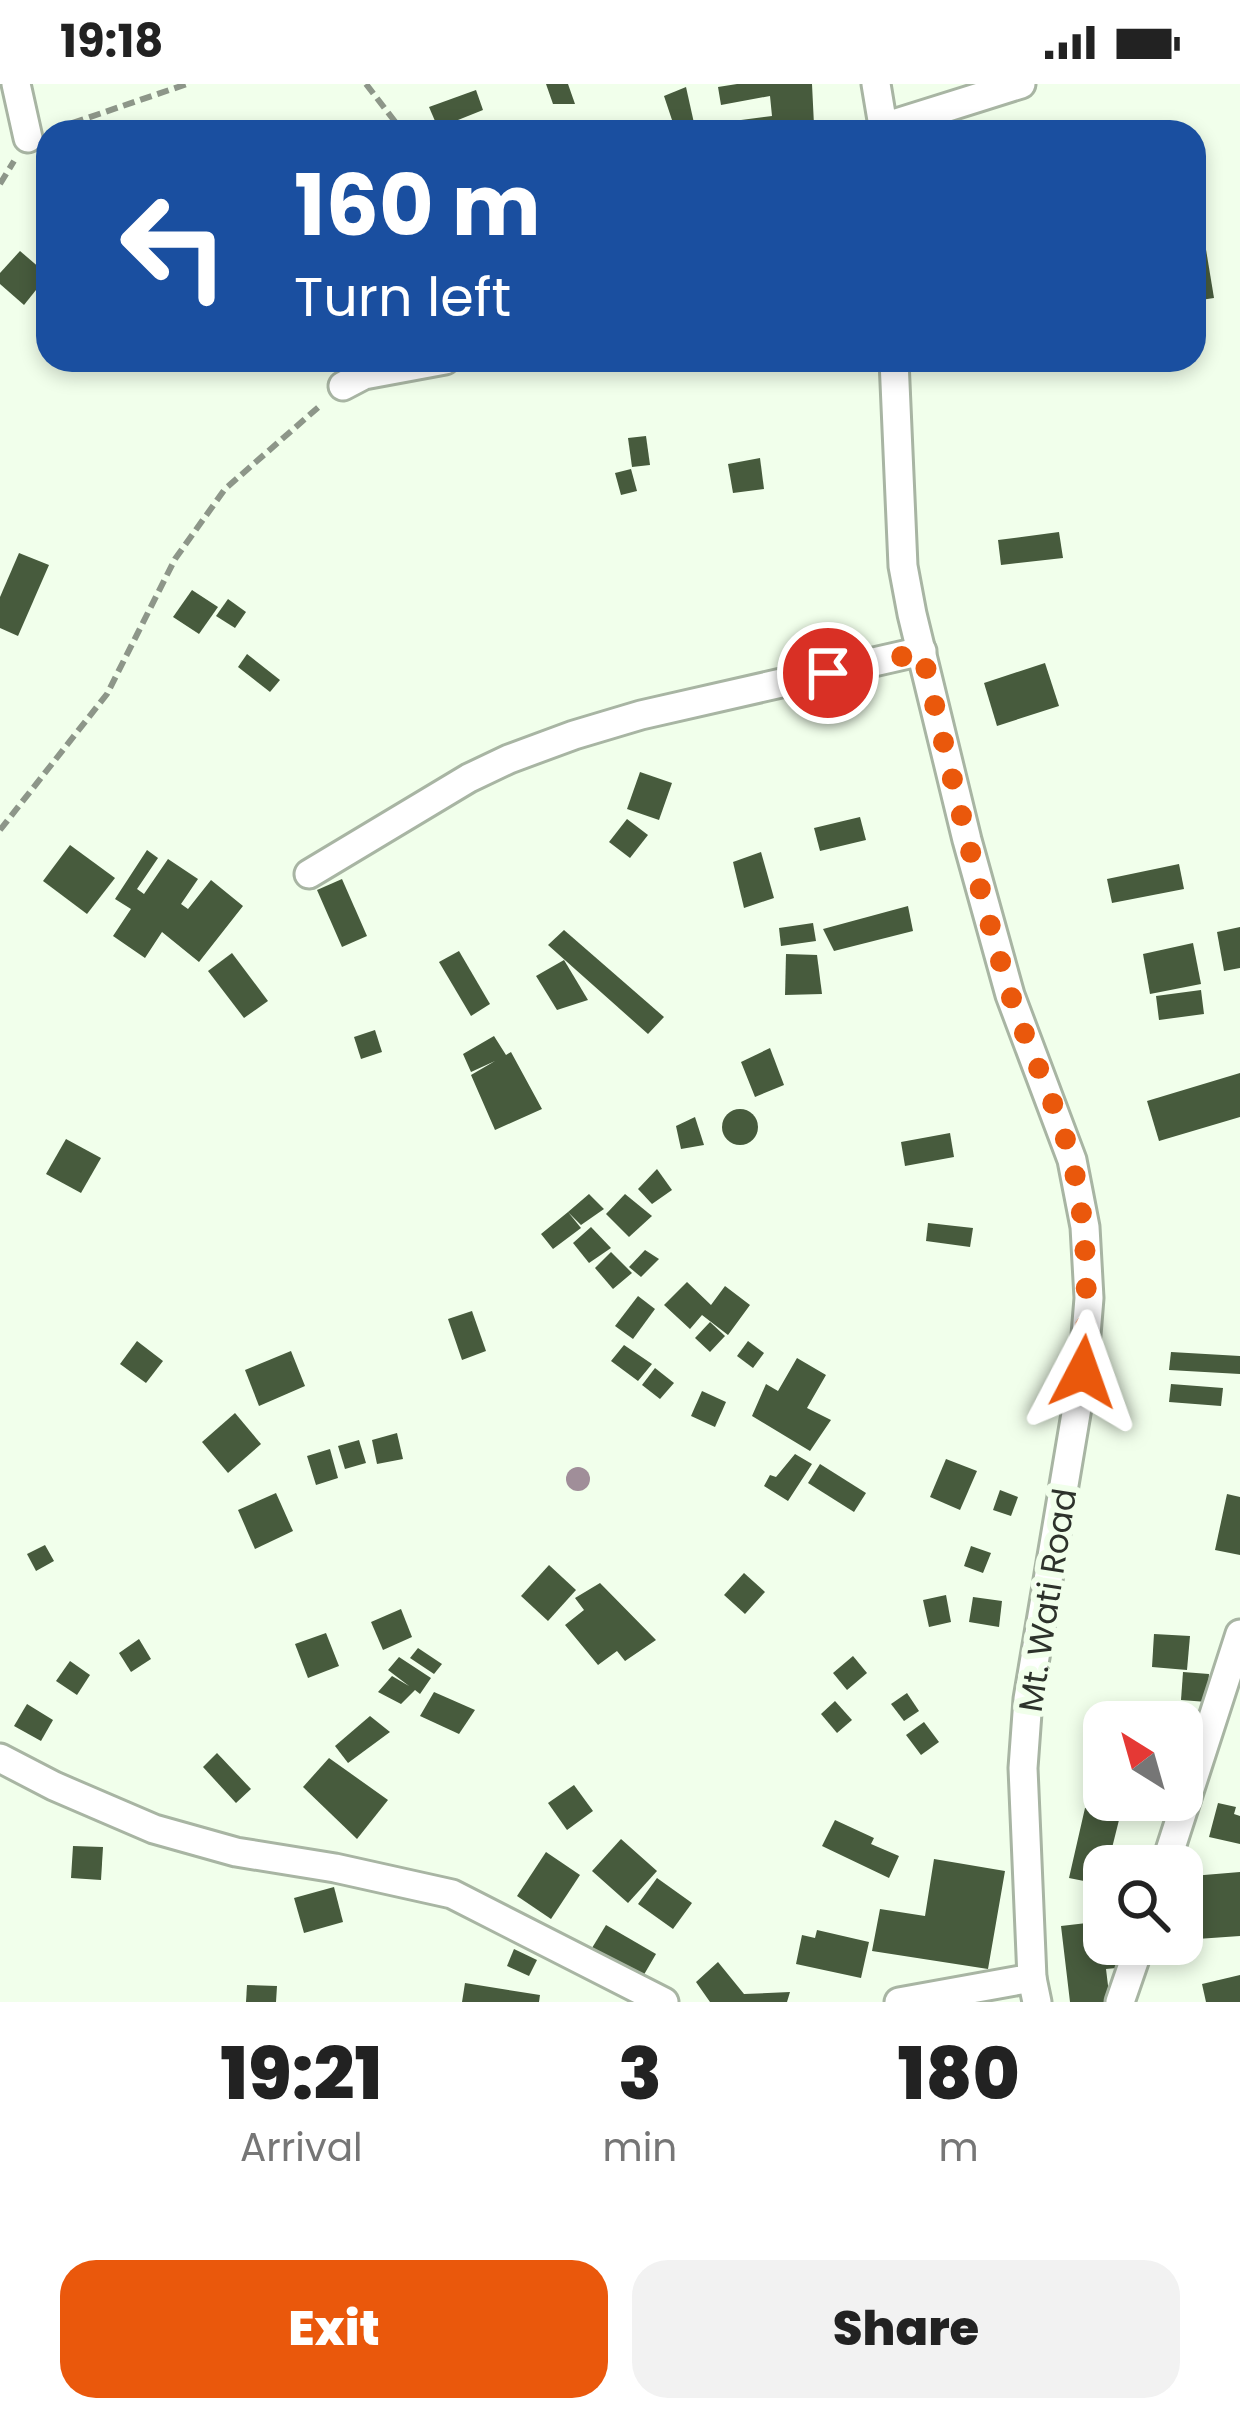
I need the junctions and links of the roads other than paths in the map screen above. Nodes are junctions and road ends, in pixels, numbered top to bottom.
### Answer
1 (16, 84) edge
2 (876, 84) edge
3 (1022, 84) edge
4 (882, 120) edge
5 (912, 120) edge
6 (28, 138) road end
7 (380, 372) edge
8 (895, 372) edge
9 (343, 386) road end
10 (922, 652) junction
11 (309, 874) dead end
12 (1240, 1634) edge
13 (0, 1758) edge
14 (1172, 1845) edge
15 (1133, 1965) edge
16 (1035, 1990) edge
17 (664, 2002) edge
18 (899, 2002) edge
19 (1120, 2002) edge

1 - 6 street
2 - 4 street
3 - 5 street
7 - 9 street
8 - 10 street, Mt. Wati Road
10 - 11 street
10 - 16 street, Mt. Wati Road
12 - 14 street
13 - 17 street
15 - 19 street
16 - 18 street

